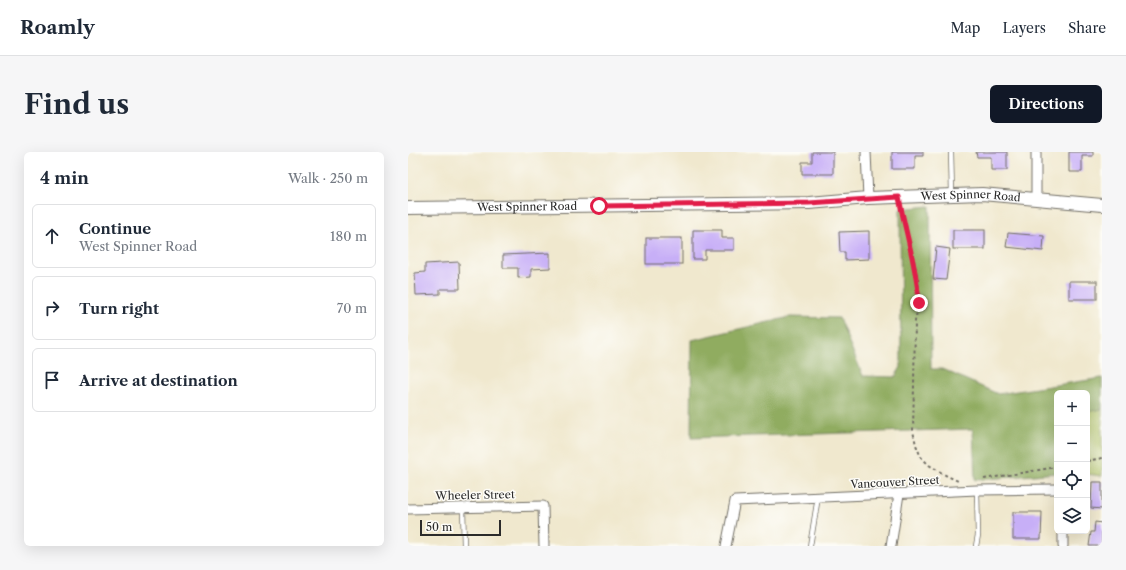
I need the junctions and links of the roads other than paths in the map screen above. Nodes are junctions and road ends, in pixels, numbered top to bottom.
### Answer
1 (866, 152) edge
2 (951, 152) edge
3 (1036, 152) edge
4 (952, 195) junction
5 (868, 198) junction
6 (1036, 198) junction
7 (1102, 204) edge
8 (408, 208) edge
9 (1054, 489) edge
10 (977, 490) junction
11 (899, 494) junction
12 (818, 497) junction
13 (463, 508) junction
14 (408, 509) edge
15 (1063, 534) edge
16 (464, 546) edge
17 (544, 546) edge
18 (726, 546) edge
19 (810, 546) edge
20 (891, 546) edge
21 (976, 546) edge
22 (1063, 546) edge

1 - 5 street
2 - 4 lane
3 - 6 street
4 - 5 street, West Spinner Road
4 - 6 street, West Spinner Road
5 - 8 street, West Spinner Road
6 - 7 street, West Spinner Road
9 - 10 street, Vancouver Street
10 - 11 street, Vancouver Street
10 - 21 lane
11 - 12 street, Vancouver Street
11 - 20 street
12 - 18 street, Vancouver Street
12 - 19 lane
13 - 14 street, Wheeler Street
13 - 16 lane
13 - 17 street, Wheeler Street
15 - 22 street

